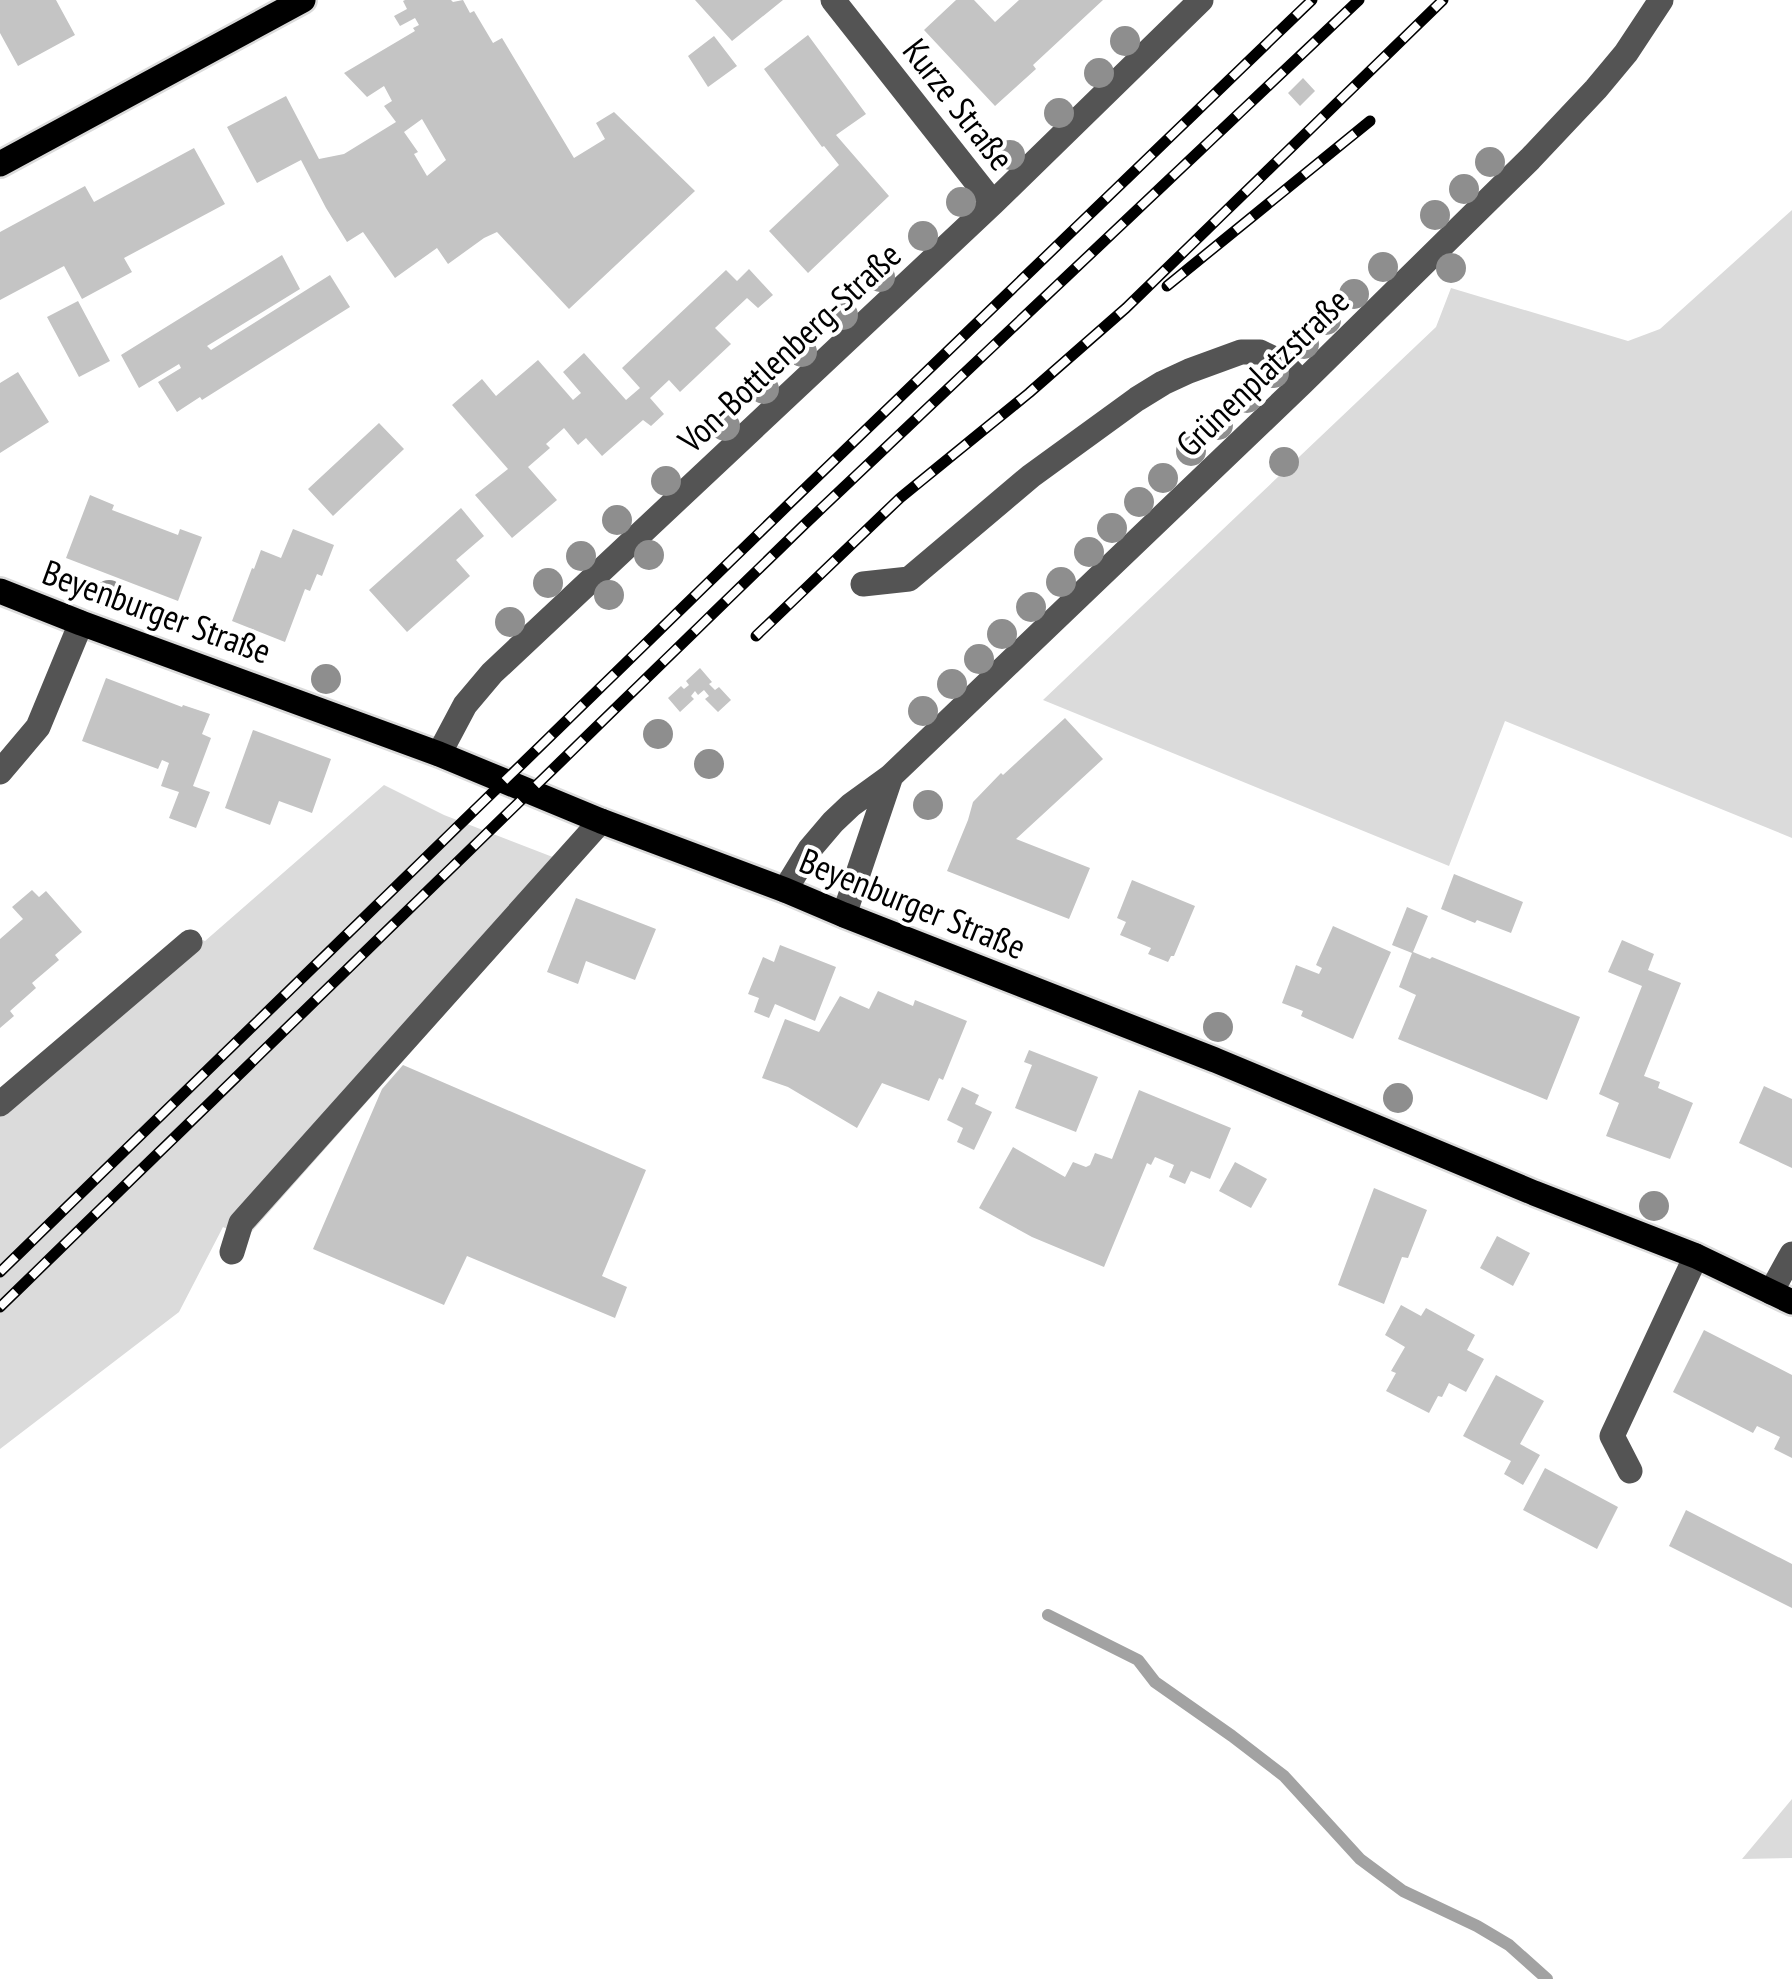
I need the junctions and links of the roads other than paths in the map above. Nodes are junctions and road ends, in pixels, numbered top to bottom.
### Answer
1 (303, 0) edge
2 (833, 0) edge
3 (1201, 0) edge
4 (1660, 0) edge
5 (0, 164) edge
6 (993, 203) junction
7 (1302, 383) junction
8 (863, 584) dead end
9 (0, 591) edge
10 (81, 623) junction
11 (439, 754) junction
12 (0, 772) edge
13 (891, 776) junction
14 (601, 821) junction
15 (785, 890) junction
16 (844, 915) junction
17 (190, 942) dead end
18 (0, 1104) edge
19 (232, 1252) dead end
20 (1792, 1254) edge
21 (1696, 1256) junction
22 (1782, 1297) edge
23 (1630, 1471) dead end

1 - 5 main road
2 - 6 street, Kurze Straße
3 - 6 street, Von-Bottlenberg-Straße
4 - 7 street, Grünenplatzstraße
6 - 11 street, Von-Bottlenberg-Straße
7 - 8 street
7 - 13 street, Grünenplatzstraße
9 - 10 main road, Beyenburger Straße
10 - 11 main road, Beyenburger Straße
10 - 12 street
11 - 14 main road, Beyenburger Straße
13 - 15 street, Grünenplatzstraße
13 - 16 street, Grünenplatzstraße
14 - 15 main road, Beyenburger Straße
14 - 19 street
15 - 16 main road, Beyenburger Straße
16 - 21 main road, Beyenburger Straße
17 - 18 street
20 - 22 street
21 - 22 main road, Beyenburger Straße
21 - 23 street

